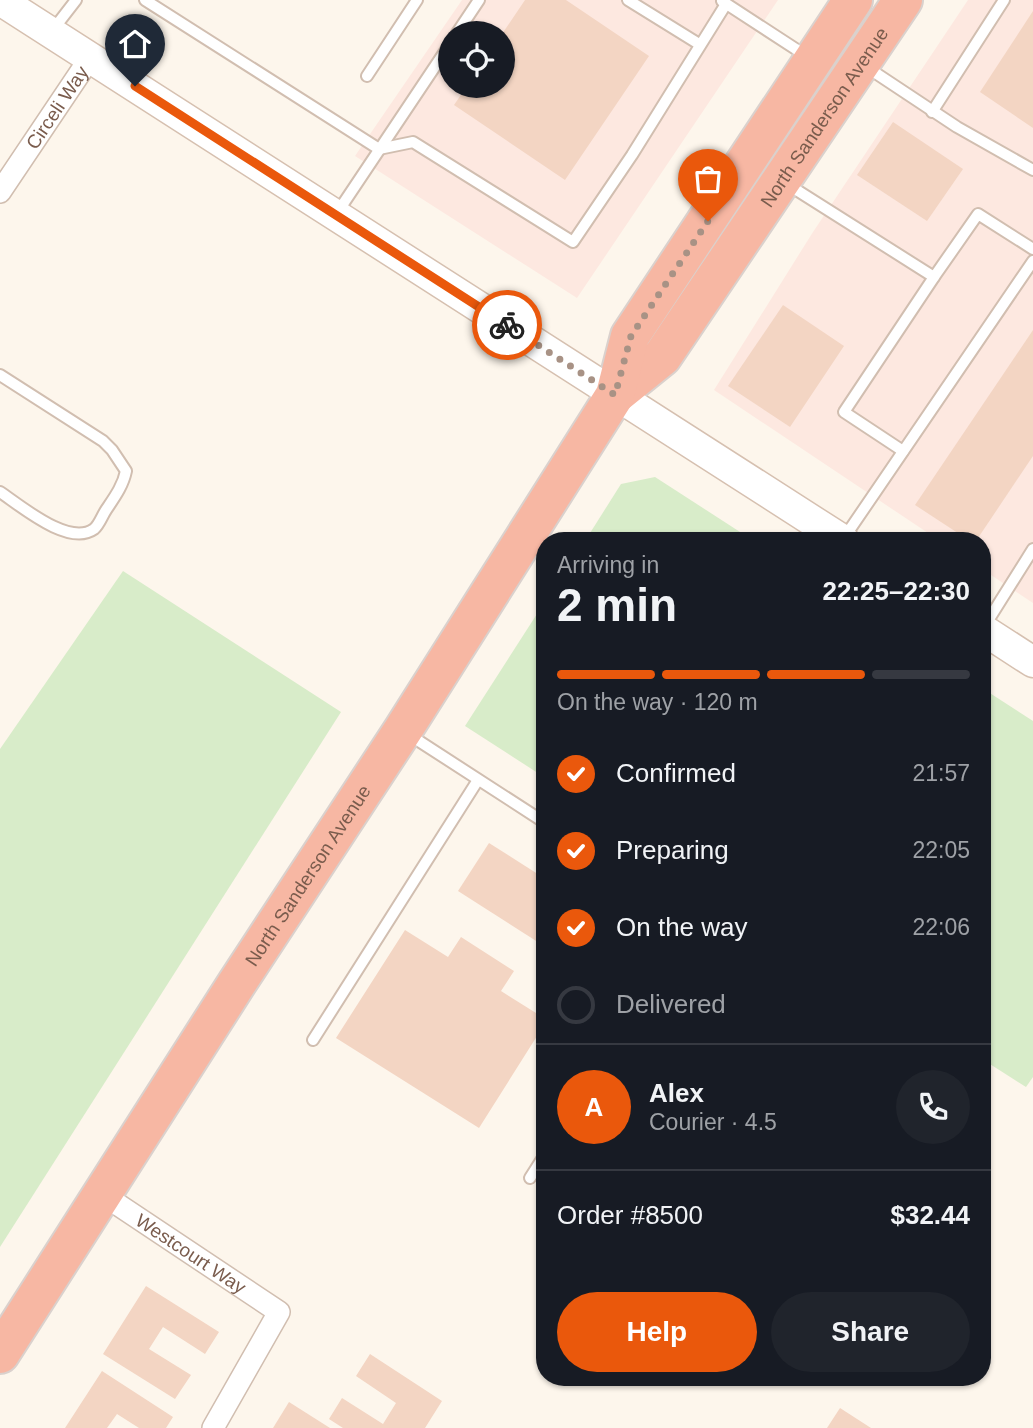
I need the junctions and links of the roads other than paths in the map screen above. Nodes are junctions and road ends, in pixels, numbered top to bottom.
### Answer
1 (0, 0) edge
2 (76, 0) edge
3 (145, 0) edge
4 (418, 0) edge
5 (479, 0) edge
6 (628, 0) edge
7 (853, 0) edge
8 (903, 0) edge
9 (1004, 0) edge
10 (723, 2) edge
11 (465, 21) edge
12 (51, 32) junction
13 (699, 44) junction
14 (90, 58) junction
15 (813, 60) junction
16 (438, 62) edge
17 (860, 63) junction
18 (367, 76) dead end
19 (932, 112) junction
20 (379, 149) junction
21 (1033, 170) edge
22 (781, 180) junction
23 (0, 190) edge
24 (336, 215) junction
25 (1033, 249) edge
26 (1033, 261) edge
27 (934, 277) junction
28 (0, 375) edge
29 (615, 395) junction
30 (903, 452) junction
31 (0, 492) edge
32 (830, 532) edge
33 (848, 532) edge
34 (1033, 549) edge
35 (991, 615) edge
36 (991, 635) edge
37 (1033, 662) edge
38 (403, 730) junction
39 (478, 780) junction
40 (536, 817) edge
41 (313, 1040) dead end
42 (536, 1169) edge
43 (530, 1178) dead end
44 (102, 1194) junction
45 (0, 1354) edge
46 (212, 1428) edge

1 - 12 street
2 - 12 lane
3 - 20 lane
4 - 18 lane
5 - 11 lane
6 - 13 lane
7 - 15 highway, North Sanderson Avenue
8 - 17 highway, North Sanderson Avenue
9 - 19 lane
10 - 13 lane
10 - 15 lane
12 - 14 street
13 - 20 lane
14 - 23 street, Circeli Way
14 - 24 street
15 - 29 highway, North Sanderson Avenue
16 - 20 lane
17 - 19 lane
17 - 22 highway, North Sanderson Avenue
19 - 21 lane
20 - 24 lane
22 - 27 lane
22 - 29 highway, North Sanderson Avenue
24 - 29 street
25 - 27 lane
26 - 30 lane
27 - 30 lane
28 - 31 lane
29 - 32 street
29 - 38 highway, North Sanderson Avenue
30 - 33 lane
34 - 35 lane
36 - 37 street
38 - 39 lane
38 - 44 highway, North Sanderson Avenue
39 - 40 lane
39 - 41 lane
42 - 43 lane
44 - 45 highway, North Sanderson Avenue
44 - 46 street, Westcourt Way

